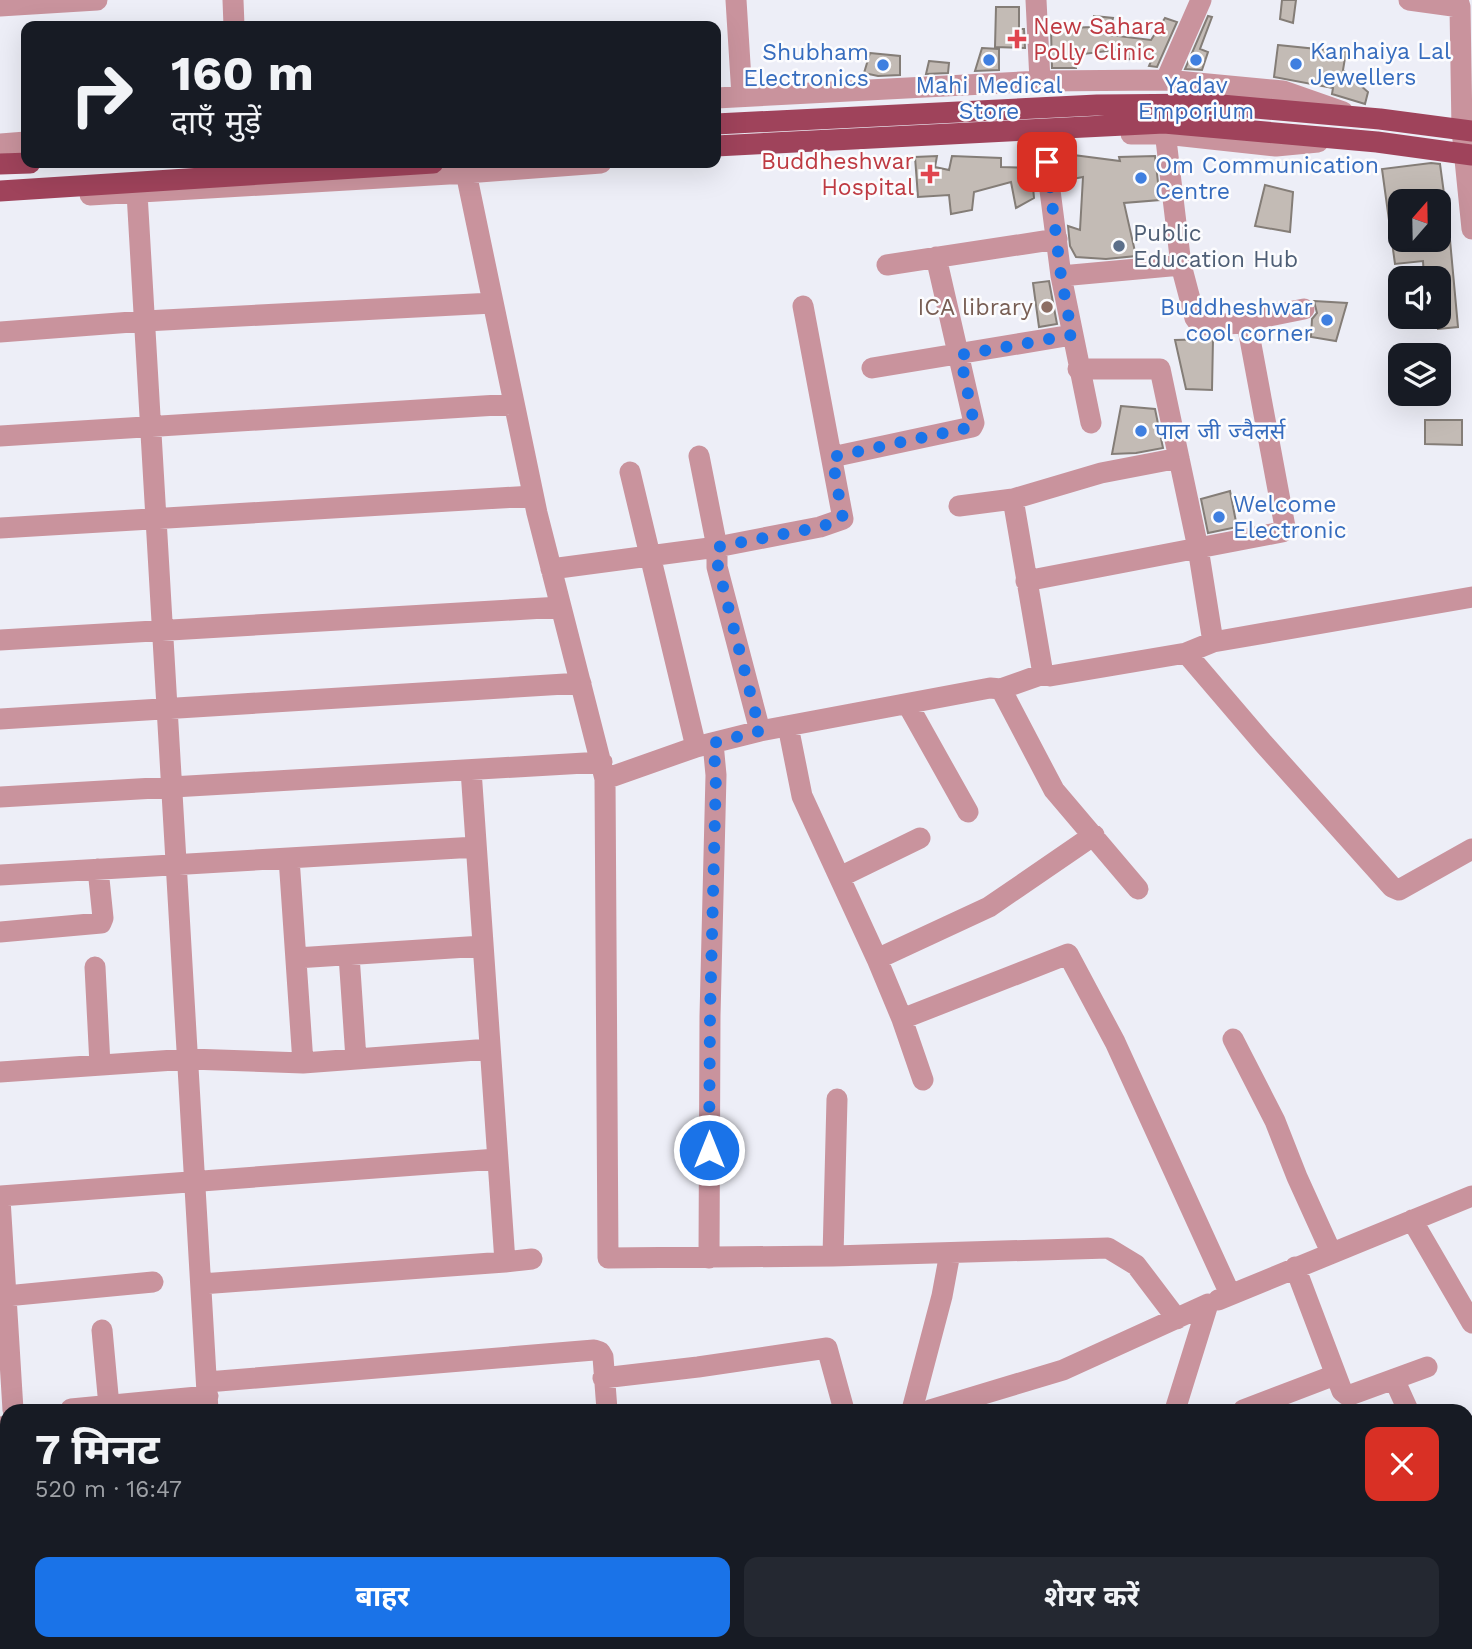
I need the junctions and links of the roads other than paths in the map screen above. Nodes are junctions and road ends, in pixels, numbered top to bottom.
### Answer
1 (97, 0) edge
2 (233, 0) edge
3 (736, 0) edge
4 (1036, 0) edge
5 (1200, 0) edge
6 (1409, 0) edge
7 (1459, 4) edge
8 (0, 6) edge
9 (234, 21) edge
10 (1166, 80) junction
11 (1040, 81) junction
12 (742, 96) junction
13 (721, 98) edge
14 (1356, 117) junction
15 (721, 124) edge
16 (1164, 128) junction
17 (1467, 131) edge
18 (1043, 136) junction
19 (21, 142) edge
20 (0, 144) edge
21 (721, 146) edge
22 (1468, 155) edge
23 (721, 156) edge
24 (21, 163) edge
25 (0, 164) edge
26 (356, 168) edge
27 (465, 168) edge
28 (0, 191) edge
29 (137, 193) junction
30 (0, 199) edge
31 (1472, 229) edge
32 (1056, 239) junction
33 (936, 257) junction
34 (887, 265) dead end
35 (1181, 265) junction
36 (1061, 276) junction
37 (493, 303) junction
38 (803, 306) dead end
39 (1304, 309) dead end
40 (145, 321) junction
41 (1247, 323) junction
42 (0, 332) edge
43 (1072, 335) junction
44 (960, 355) junction
45 (872, 368) dead end
46 (1078, 369) junction
47 (514, 404) junction
48 (1091, 423) dead end
49 (151, 426) junction
50 (0, 436) edge
51 (699, 456) dead end
52 (832, 457) junction
53 (1179, 458) junction
54 (630, 472) dead end
55 (533, 496) junction
56 (1013, 499) junction
57 (959, 506) dead end
58 (157, 519) junction
59 (0, 528) edge
60 (717, 547) junction
61 (1198, 548) junction
62 (649, 558) junction
63 (551, 569) junction
64 (1027, 581) junction
65 (1472, 597) edge
66 (561, 607) junction
67 (163, 631) junction
68 (0, 640) edge
69 (1213, 642) junction
70 (1186, 653) junction
71 (1043, 674) junction
72 (581, 683) junction
73 (1001, 689) junction
74 (908, 705) junction
75 (167, 709) junction
76 (0, 719) edge
77 (788, 726) junction
78 (760, 731) junction
79 (704, 745) junction
80 (471, 770) junction
81 (603, 770) junction
82 (172, 787) junction
83 (0, 797) edge
84 (968, 812) dead end
85 (1094, 835) junction
86 (920, 838) dead end
87 (476, 847) junction
88 (1472, 849) edge
89 (289, 858) junction
90 (176, 864) junction
91 (98, 869) junction
92 (0, 875) edge
93 (839, 877) junction
94 (1138, 889) dead end
95 (0, 932) edge
96 (483, 946) junction
97 (349, 955) junction
98 (296, 958) junction
99 (877, 959) junction
100 (95, 967) dead end
101 (902, 1019) junction
102 (1233, 1039) dead end
103 (490, 1049) junction
104 (189, 1059) junction
105 (356, 1059) junction
106 (303, 1063) junction
107 (100, 1065) junction
108 (0, 1072) edge
109 (923, 1080) dead end
110 (837, 1099) dead end
111 (497, 1158) junction
112 (195, 1181) junction
113 (1472, 1196) edge
114 (0, 1197) edge
115 (1412, 1220) junction
116 (1331, 1252) junction
117 (950, 1253) junction
118 (833, 1256) junction
119 (709, 1258) junction
120 (532, 1259) dead end
121 (505, 1262) junction
122 (1295, 1267) junction
123 (153, 1282) dead end
124 (201, 1284) junction
125 (1230, 1294) junction
126 (6, 1296) junction
127 (1208, 1304) junction
128 (1177, 1319) junction
129 (1472, 1324) edge
130 (102, 1330) dead end
131 (5, 1366) edge
132 (1427, 1367) dead end
133 (1335, 1375) junction
134 (603, 1378) junction
135 (1394, 1379) junction
136 (208, 1396) edge
137 (12, 1404) edge
138 (109, 1404) edge
139 (129, 1404) edge
140 (606, 1404) edge
141 (842, 1404) edge
142 (914, 1404) edge
143 (950, 1404) edge
144 (1177, 1404) edge
145 (1259, 1404) edge
146 (1405, 1404) edge

1 - 8 street
2 - 9 street
3 - 12 street
4 - 11 street
5 - 10 street
6 - 7 street
7 - 17 street
10 - 11 street
10 - 14 street
11 - 12 street
12 - 13 street
14 - 15 main road
14 - 17 main road
16 - 18 street
16 - 21 main road
16 - 22 main road
16 - 35 street
17 - 22 street
18 - 23 street
18 - 32 street
19 - 20 street
22 - 31 street
24 - 25 main road
26 - 28 main road
27 - 29 street
27 - 37 street
29 - 30 street
29 - 40 street
32 - 33 street
32 - 36 street
33 - 34 street
33 - 44 street
35 - 36 street
35 - 41 street
36 - 43 street
37 - 40 street
37 - 47 street
38 - 52 street
39 - 41 street
40 - 42 street
40 - 49 street
41 - 61 street
43 - 44 street
43 - 46 street
44 - 45 street
44 - 52 street
46 - 48 street
46 - 53 street
47 - 49 street
47 - 55 street
49 - 50 street
49 - 58 street
51 - 60 street
52 - 60 street
53 - 56 street
53 - 61 street
54 - 62 street
55 - 58 street
55 - 63 street
56 - 57 street
56 - 64 street
58 - 59 street
58 - 67 street
60 - 62 street
60 - 78 street
61 - 64 street
61 - 69 street
62 - 63 street
62 - 79 street
63 - 66 street
64 - 71 street
65 - 69 street
66 - 67 street
66 - 72 street
67 - 68 street
67 - 75 street
69 - 70 street
70 - 71 street
70 - 88 street
71 - 73 street
72 - 75 street
72 - 81 street
73 - 74 street
73 - 85 street
74 - 77 street
74 - 84 street
75 - 76 street
75 - 82 street
77 - 78 street
77 - 93 street
78 - 79 street
79 - 81 street
79 - 119 street
80 - 81 street
80 - 82 street
80 - 87 street
81 - 119 street
82 - 83 street
82 - 90 street
85 - 94 street
85 - 99 street
86 - 93 street
87 - 89 street
87 - 96 street
89 - 90 street
89 - 98 street
90 - 91 street
90 - 104 street
91 - 92 street
91 - 95 street
93 - 99 street
96 - 97 street
96 - 103 street
97 - 98 street
97 - 105 street
98 - 106 street
99 - 101 street
100 - 107 street
101 - 109 street
101 - 125 street
102 - 116 street
103 - 105 street
103 - 111 street
104 - 106 street
104 - 107 street
104 - 112 street
105 - 106 street
107 - 108 street
110 - 118 street
111 - 112 street
111 - 121 street
112 - 114 street
112 - 124 street
113 - 115 street
114 - 126 street
115 - 116 street
115 - 129 street
116 - 122 street
117 - 118 street
117 - 128 street
117 - 142 street
118 - 119 street
120 - 121 street
121 - 124 street
122 - 125 street
122 - 133 street
123 - 126 street
124 - 136 street
125 - 127 street
126 - 131 street
127 - 128 street
127 - 144 street
128 - 143 street
130 - 138 street
131 - 137 street
132 - 135 street
133 - 135 street
133 - 145 street
134 - 136 street
134 - 140 street
134 - 141 street
135 - 146 street
136 - 139 street

